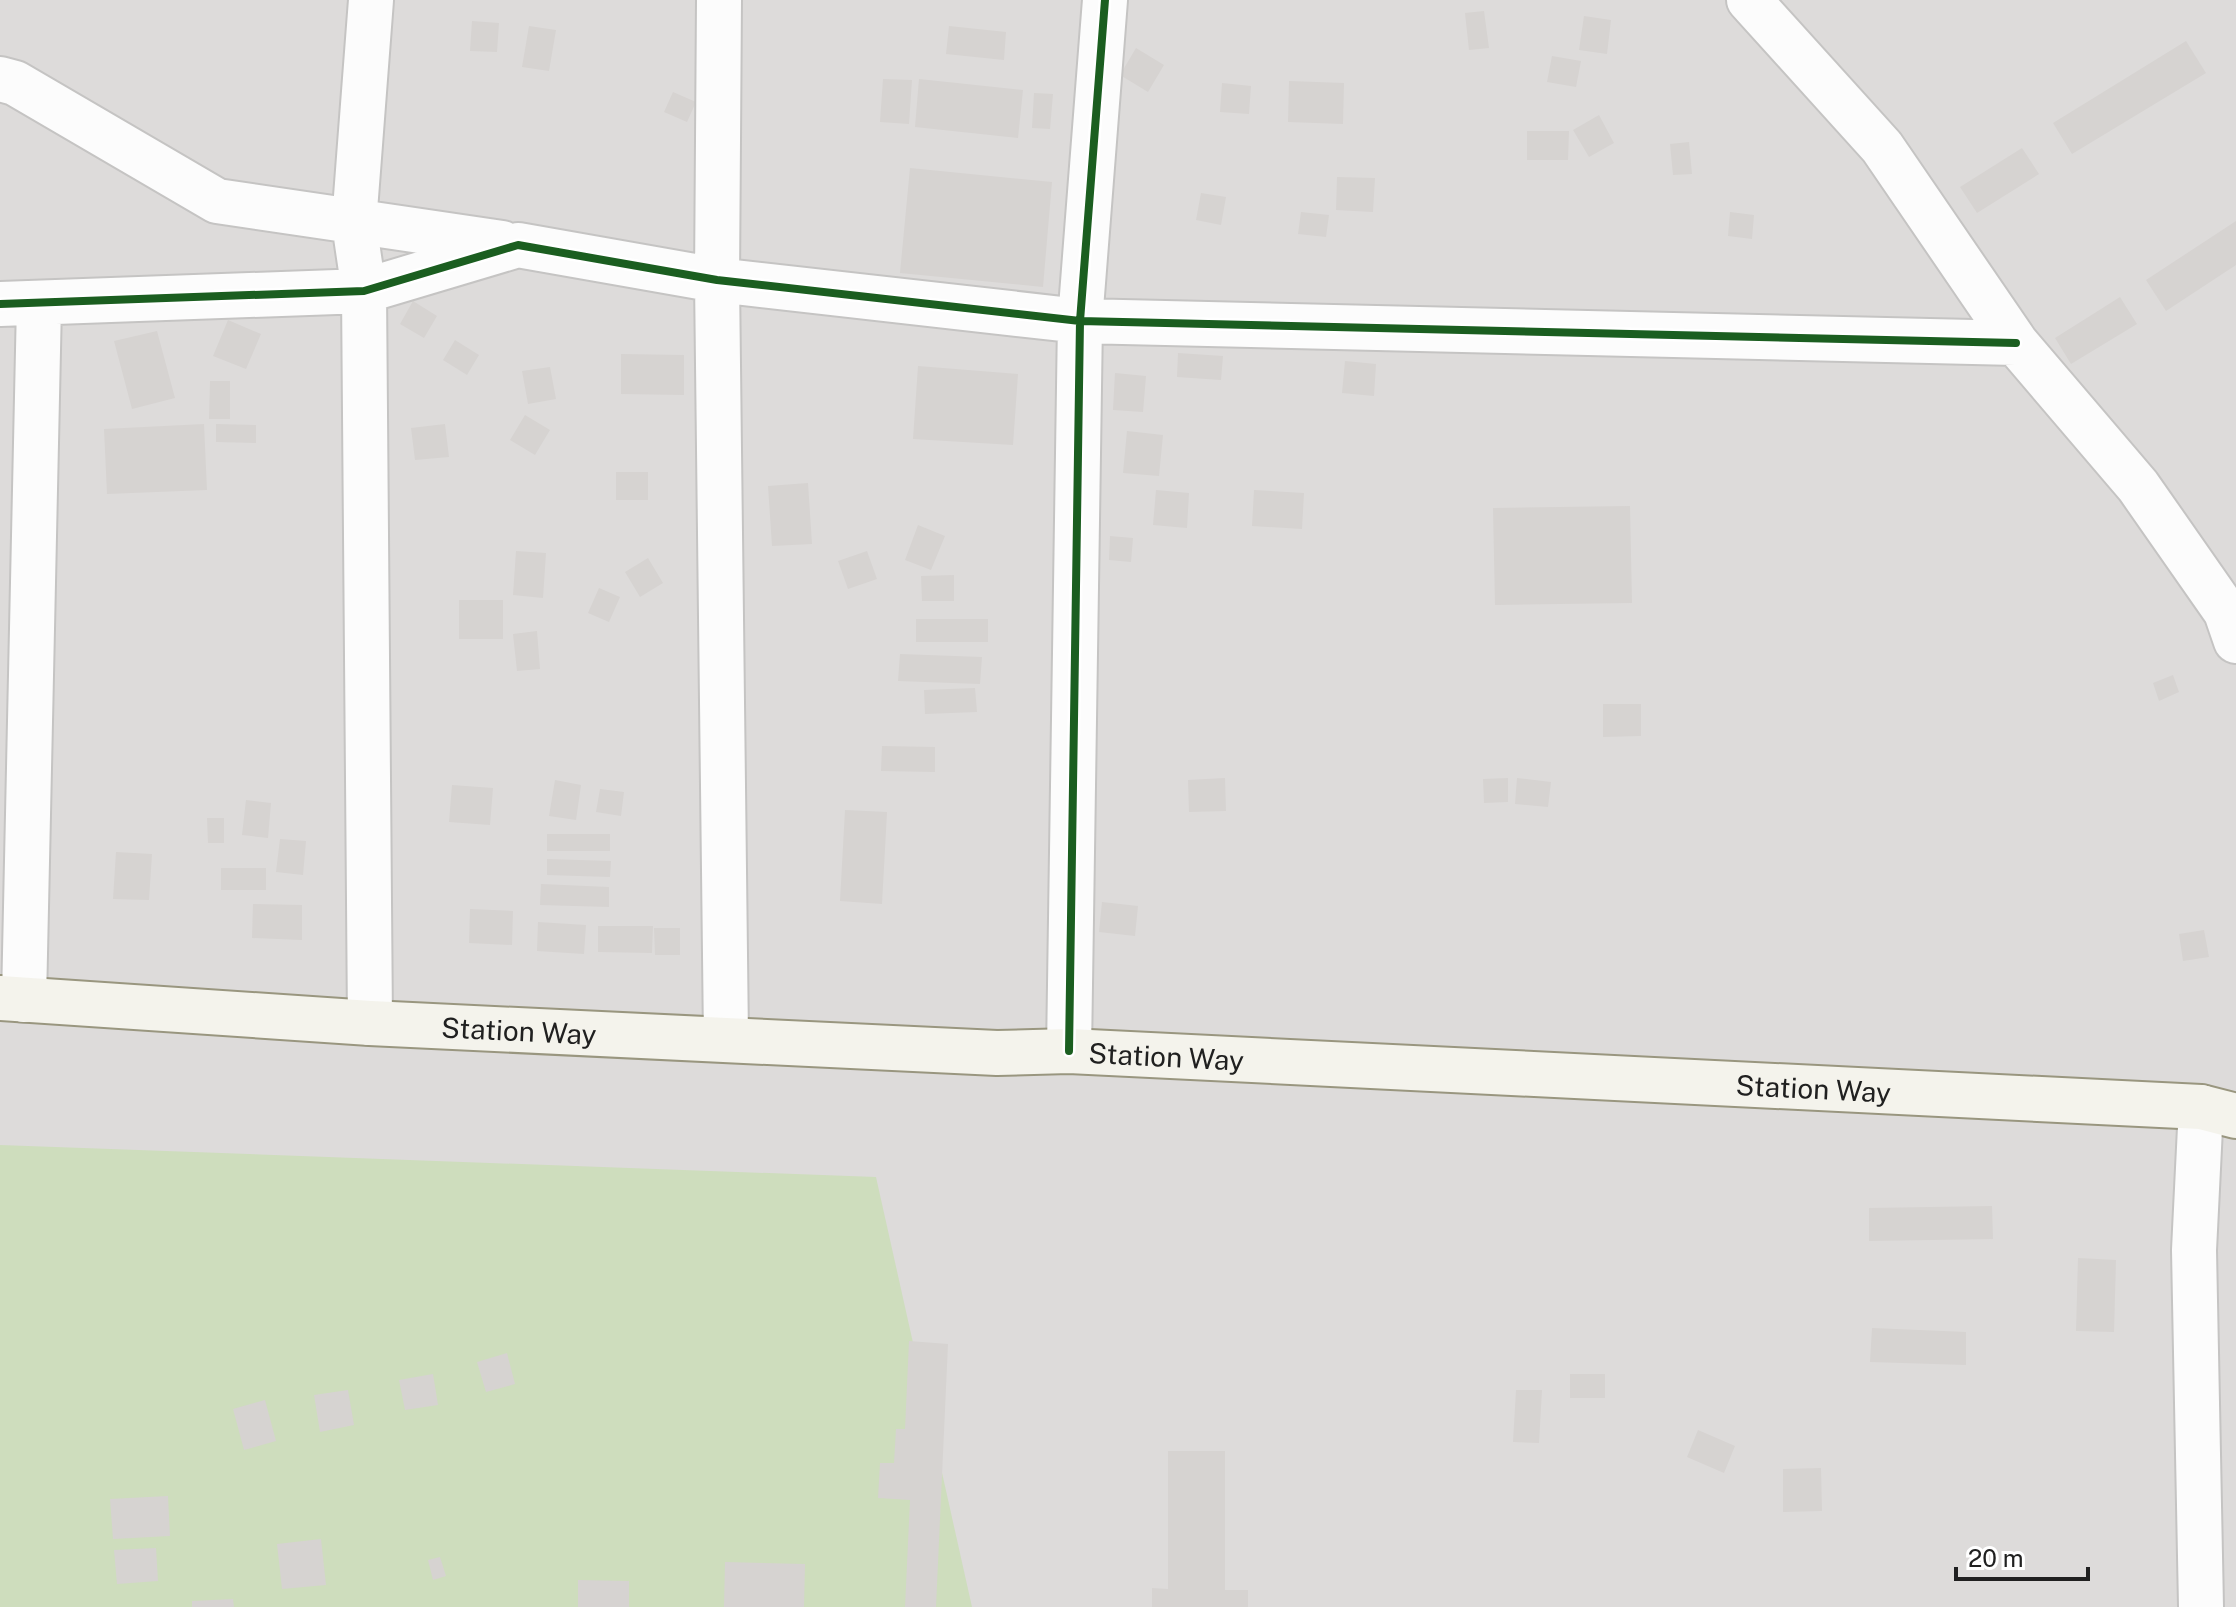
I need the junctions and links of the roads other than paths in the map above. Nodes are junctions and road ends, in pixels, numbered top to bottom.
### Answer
1 (371, 0) edge
2 (719, 0) edge
3 (1105, 0) edge
4 (1749, 0) edge
5 (0, 79) edge
6 (354, 223) junction
7 (518, 245) junction
8 (717, 280) junction
9 (364, 291) junction
10 (19, 304) edge
11 (1080, 321) junction
12 (2016, 343) junction
13 (2236, 641) edge
14 (12, 999) edge
15 (370, 1023) junction
16 (726, 1039) junction
17 (1069, 1051) junction
18 (2218, 1111) edge
19 (2201, 1607) edge

1 - 6 street
2 - 8 street
3 - 11 street
4 - 12 street
5 - 6 street
6 - 7 street
6 - 9 street
7 - 8 street
7 - 9 street
8 - 11 street
8 - 16 street
9 - 10 street
9 - 15 street
10 - 14 street
11 - 12 street
11 - 17 street
12 - 13 street
14 - 15 main road, Station Way
15 - 16 main road, Station Way
16 - 17 main road, Station Way
17 - 18 main road, Station Way
18 - 19 street

